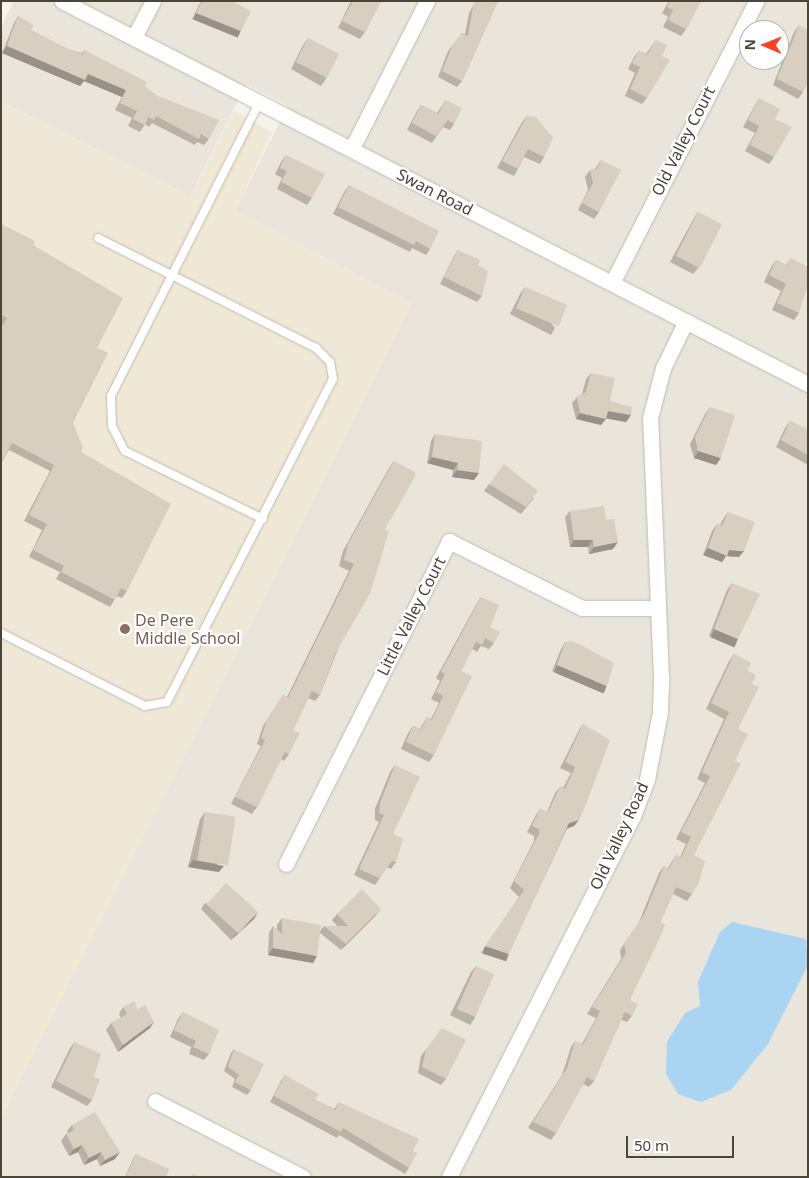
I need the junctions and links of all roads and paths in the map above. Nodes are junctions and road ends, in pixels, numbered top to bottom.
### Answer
1 (62, 1) edge
2 (153, 1) edge
3 (427, 1) edge
4 (756, 1) edge
5 (134, 37) junction
6 (260, 101) junction
7 (352, 148) junction
8 (98, 238) dead end
9 (173, 275) junction
10 (612, 283) junction
11 (686, 321) junction
12 (808, 384) edge
13 (263, 519) junction
14 (657, 608) junction
15 (1, 633) edge
16 (286, 864) dead end
17 (155, 1101) dead end
18 (294, 1175) edge
19 (449, 1177) edge

1 - 5 street, Swan Road
2 - 5 street
3 - 7 street
4 - 10 street, Old Valley Court
5 - 6 street, Swan Road
6 - 7 street, Swan Road
6 - 9 lane
7 - 10 street, Swan Road
8 - 9 lane
9 - 13 lane
9 - 13 lane
10 - 11 street, Swan Road
11 - 12 street, Swan Road
11 - 14 street, Old Valley Road
13 - 15 lane
14 - 16 street, Little Valley Court
14 - 19 street, Old Valley Road
17 - 18 street

